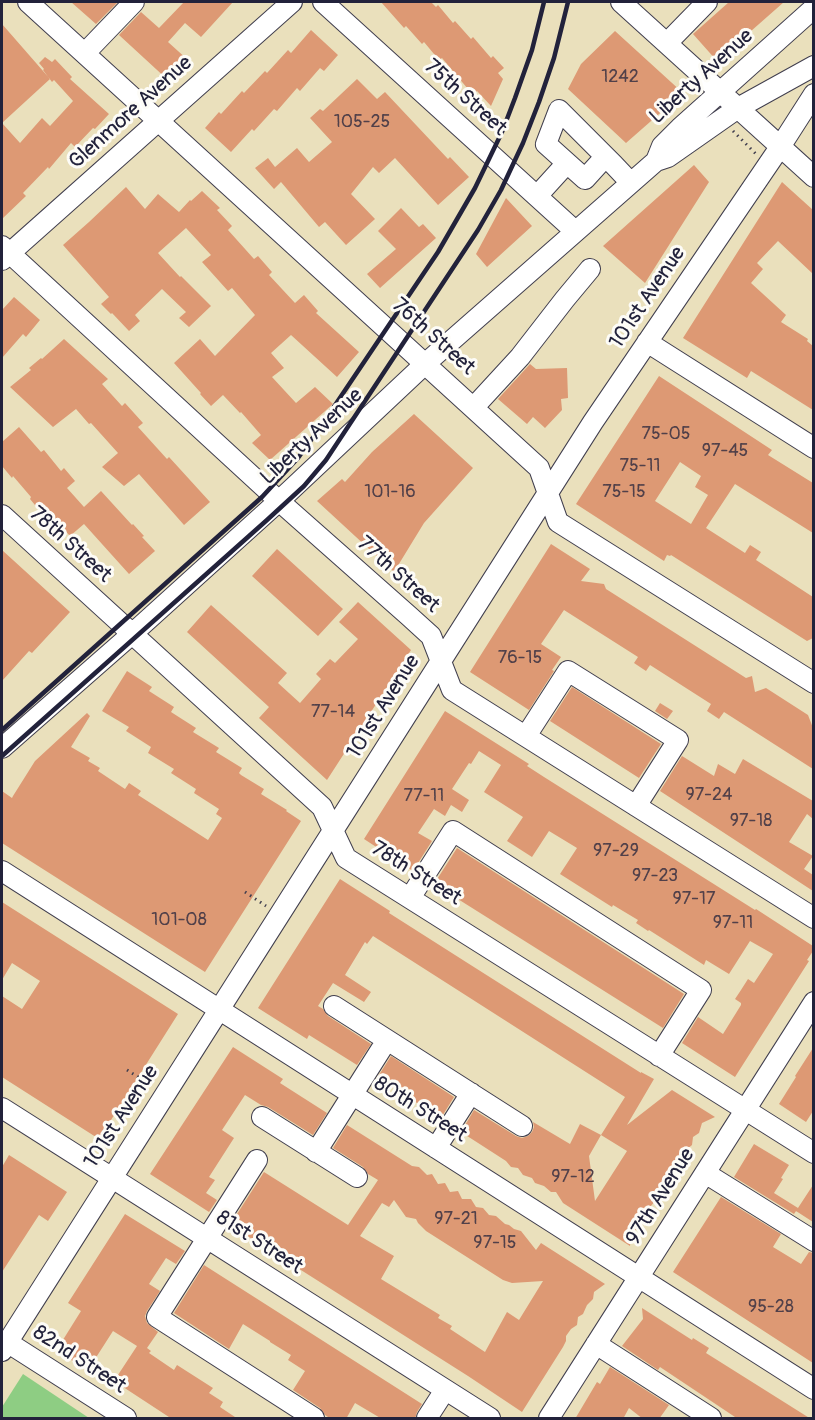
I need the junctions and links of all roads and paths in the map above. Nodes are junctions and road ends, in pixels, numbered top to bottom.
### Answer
1 (28, 2) edge
2 (134, 2) edge
3 (292, 2) edge
4 (323, 2) edge
5 (621, 2) edge
6 (697, 5) edge
7 (813, 8) edge
8 (667, 43) junction
9 (85, 52) junction
10 (813, 66) edge
11 (720, 92) junction
12 (813, 94) edge
13 (738, 108) junction
14 (159, 120) junction
15 (733, 131) dead end
16 (780, 147) junction
17 (757, 155) dead end
18 (605, 157) junction
19 (656, 161) junction
20 (567, 163) junction
21 (813, 177) edge
22 (631, 183) junction
23 (537, 196) junction
24 (575, 231) junction
25 (4, 253) edge
26 (590, 269) dead end
27 (647, 342) junction
28 (426, 363) junction
29 (474, 407) junction
30 (813, 448) edge
31 (548, 493) junction
32 (279, 501) junction
33 (2, 515) edge
34 (132, 634) junction
35 (440, 663) junction
36 (813, 683) edge
37 (526, 736) junction
38 (2, 748) edge
39 (636, 806) junction
40 (334, 831) junction
41 (2, 871) edge
42 (244, 892) dead end
43 (410, 898) junction
44 (280, 915) junction
45 (813, 918) edge
46 (813, 1002) edge
47 (334, 1006) dead end
48 (219, 1010) junction
49 (387, 1040) junction
50 (659, 1056) junction
51 (127, 1070) dead end
52 (471, 1093) junction
53 (165, 1094) junction
54 (352, 1095) junction
55 (2, 1108) edge
56 (745, 1110) junction
57 (262, 1117) dead end
58 (522, 1126) dead end
59 (436, 1148) junction
60 (316, 1152) junction
61 (813, 1153) edge
62 (257, 1160) dead end
63 (705, 1173) junction
64 (112, 1177) junction
65 (357, 1177) dead end
66 (207, 1238) junction
67 (813, 1240) edge
68 (638, 1277) junction
69 (596, 1344) junction
70 (4, 1347) edge
71 (813, 1389) edge
72 (445, 1390) junction
73 (126, 1419) edge
74 (314, 1419) edge
75 (427, 1419) edge
76 (490, 1419) edge
77 (549, 1419) edge
78 (711, 1419) edge

1 - 9 street, 76th Street
2 - 9 street
3 - 14 street, Glenmore Avenue
4 - 23 street, 75th Street
5 - 8 street
6 - 8 street
7 - 11 street, Liberty Avenue
8 - 11 street
9 - 14 street, 76th Street
10 - 13 street, Liberty Avenue
11 - 13 street
11 - 19 street, Liberty Avenue
12 - 16 street, 101st Avenue
13 - 16 street
13 - 19 street, Liberty Avenue
14 - 25 street, Glenmore Avenue
14 - 28 street, 76th Street
15 - 17 path
16 - 21 street
16 - 27 street, 101st Avenue
18 - 20 street
18 - 20 street
18 - 22 street
19 - 22 street, Liberty Avenue
20 - 23 street
22 - 24 street, Liberty Avenue
23 - 24 street, 75th Street
24 - 28 street, Liberty Avenue
25 - 32 street, 77th Street
26 - 29 street
27 - 30 street
27 - 31 street, 101st Avenue
28 - 29 street, 76th Street
28 - 32 street, Liberty Avenue
29 - 31 street, 76th Street
31 - 35 street, 101st Avenue
31 - 36 street, 76th Street
32 - 34 street, Liberty Avenue
32 - 35 street, 77th Street
33 - 34 street, 78th Street
34 - 38 street, Liberty Avenue
34 - 40 street, 78th Street
35 - 37 street, 77th Street
35 - 40 street, 101st Avenue
37 - 39 street, 77th Street
37 - 39 street
39 - 45 street, 77th Street
40 - 43 street, 78th Street
40 - 44 street, 101st Avenue
41 - 48 street, 80th Street
42 - 44 path
43 - 50 street, 78th Street
43 - 50 street
44 - 48 street, 101st Avenue
46 - 56 street, 97th Avenue
47 - 49 street
48 - 53 street, 101st Avenue
48 - 54 street, 80th Street
49 - 52 street
49 - 54 street
50 - 56 street, 78th Street
51 - 53 path
52 - 58 street
52 - 59 street
53 - 64 street, 101st Avenue
54 - 59 street, 80th Street
54 - 60 street
55 - 64 street, 81st Street
56 - 61 street, 78th Street
56 - 63 street, 97th Avenue
57 - 60 street
59 - 68 street, 80th Street
60 - 65 street
62 - 66 street
63 - 67 street
63 - 68 street, 97th Avenue
64 - 66 street, 81st Street
64 - 70 street, 101st Avenue
66 - 72 street, 81st Street
66 - 74 street
68 - 69 street, 97th Avenue
68 - 71 street, 80th Street
69 - 77 street, 97th Avenue
69 - 78 street
70 - 73 street, 82nd Street
72 - 75 street
72 - 76 street, 81st Street

